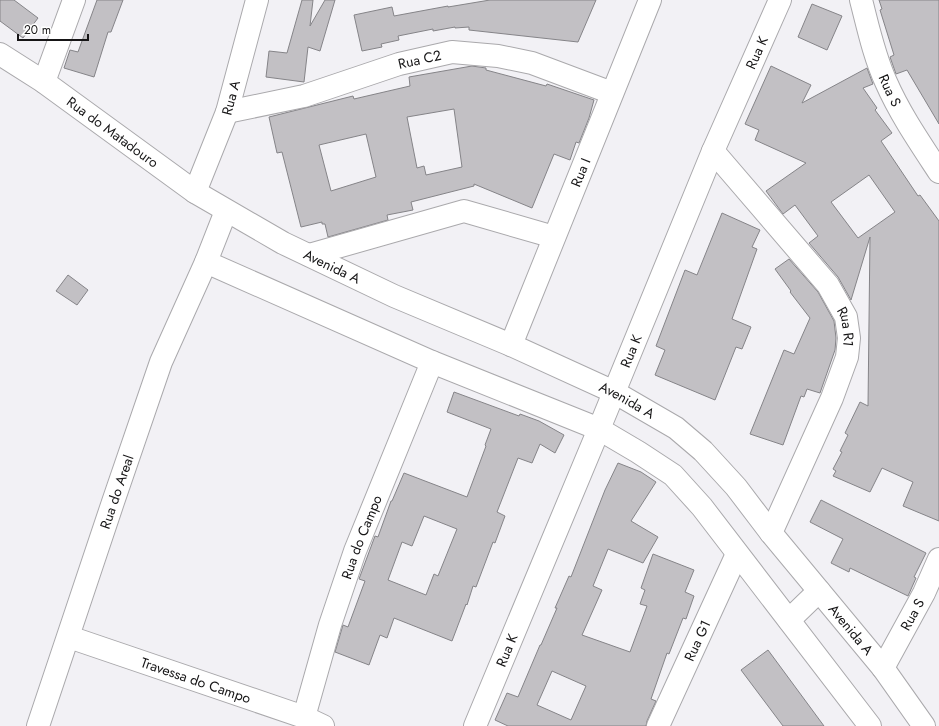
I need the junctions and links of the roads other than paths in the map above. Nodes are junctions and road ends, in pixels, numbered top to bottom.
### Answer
1 (74, 0) edge
2 (257, 0) edge
3 (650, 0) edge
4 (780, 0) edge
5 (861, 0) edge
6 (0, 54) edge
7 (44, 82) junction
8 (612, 92) junction
9 (227, 112) junction
10 (713, 151) junction
11 (939, 172) edge
12 (195, 192) junction
13 (226, 210) junction
14 (554, 237) junction
15 (309, 255) junction
16 (206, 262) junction
17 (511, 345) junction
18 (432, 362) junction
19 (614, 392) junction
20 (600, 429) junction
21 (771, 532) junction
22 (737, 554) junction
23 (939, 559) edge
24 (819, 591) junction
25 (789, 620) junction
26 (69, 637) junction
27 (883, 668) junction
28 (313, 722) edge
29 (38, 726) edge
30 (475, 726) edge
31 (658, 726) edge
32 (870, 726) edge
33 (924, 726) edge

1 - 7 street
2 - 9 street, Rua A
3 - 8 street, Rua I
4 - 10 street, Rua K
5 - 11 street, Rua S
6 - 7 street, Rua do Matadouro
7 - 12 street, Rua do Matadouro
8 - 9 street, Rua C2
8 - 14 street, Rua I
9 - 12 street, Rua A
10 - 19 street, Rua K
10 - 21 street, Rua R1
12 - 13 street, Rua do Matadouro
13 - 15 street, Avenida A
13 - 16 street, Rua do Areal
14 - 15 street
14 - 17 street, Rua I
15 - 17 street, Avenida A
16 - 18 street
16 - 26 street, Rua do Areal
17 - 19 street, Avenida A
18 - 20 street
18 - 28 street, Rua do Campo
19 - 20 street, Rua K
19 - 21 street, Avenida A
20 - 22 street
20 - 30 street, Rua K
21 - 24 street, Avenida A
22 - 25 street
22 - 31 street, Rua G1
23 - 27 street, Rua S
24 - 25 street
24 - 27 street, Avenida A
25 - 32 street
26 - 28 street, Travessa do Campo
26 - 29 street, Rua do Areal
27 - 33 street, Avenida A

